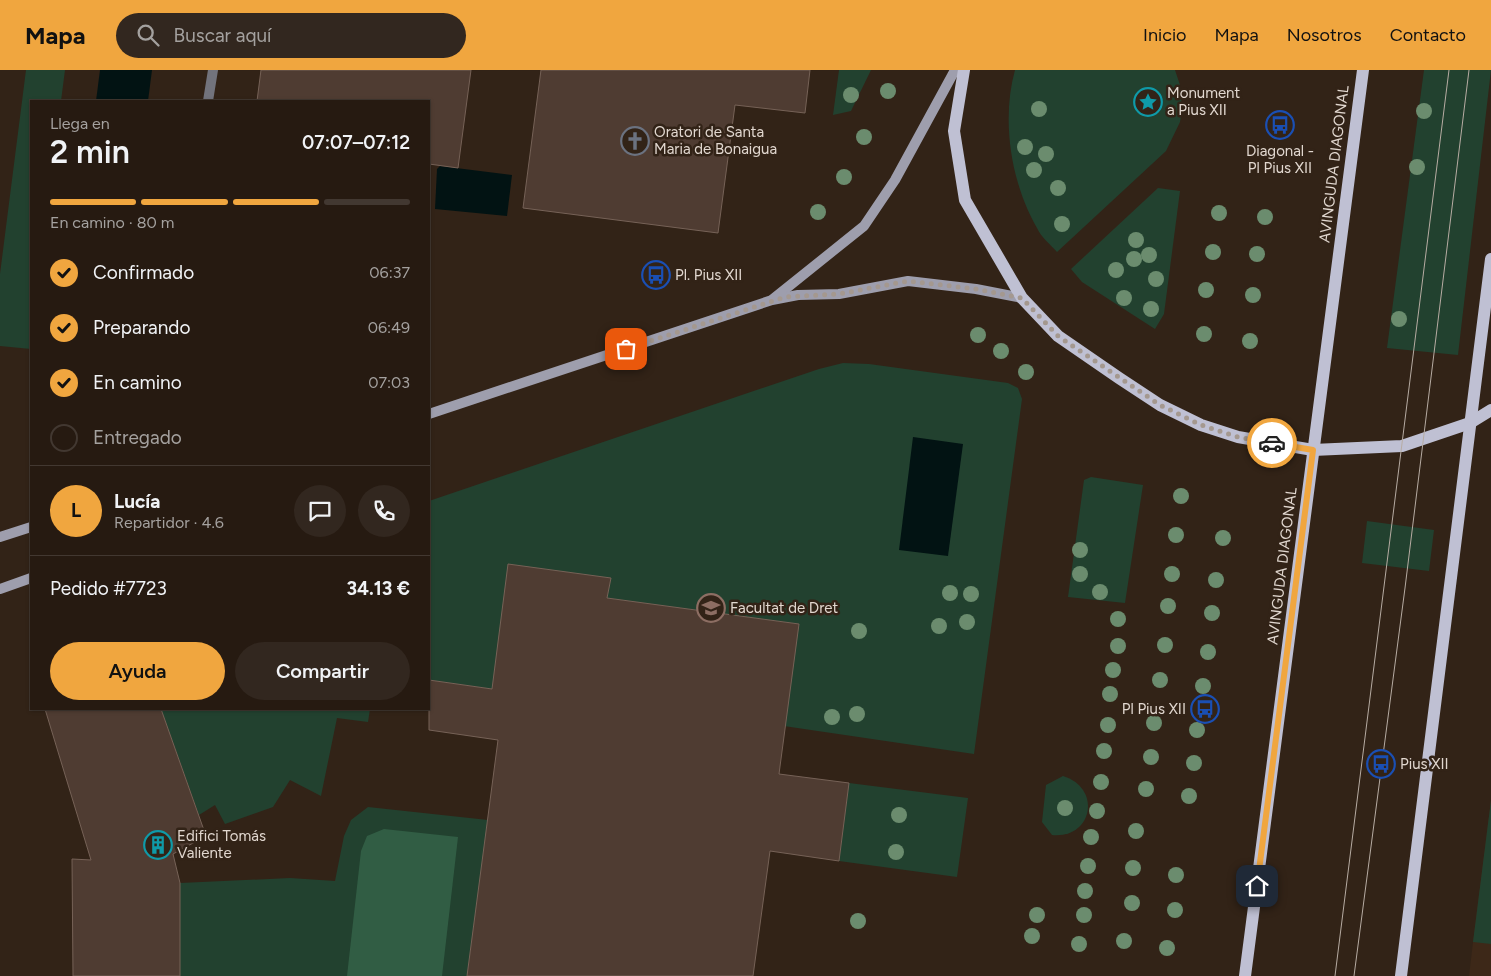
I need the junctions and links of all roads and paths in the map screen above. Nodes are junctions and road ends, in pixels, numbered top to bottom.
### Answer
1 (213, 70) edge
2 (955, 70) edge
3 (964, 70) edge
4 (1362, 70) edge
5 (208, 100) edge
6 (1491, 259) edge
7 (1022, 298) junction
8 (772, 300) junction
9 (1491, 410) edge
10 (430, 414) edge
11 (1470, 423) junction
12 (1313, 450) junction
13 (30, 527) edge
14 (0, 537) edge
15 (30, 578) edge
16 (0, 589) edge
17 (1245, 976) edge
18 (1401, 976) edge

1 - 5 street
2 - 8 street
3 - 7 main road
4 - 12 main road, AVINGUDA DIAGONAL
6 - 11 main road
7 - 8 street
7 - 12 main road
8 - 10 street
9 - 11 main road
11 - 12 main road
11 - 18 main road
12 - 17 main road, AVINGUDA DIAGONAL
13 - 14 street
15 - 16 street

